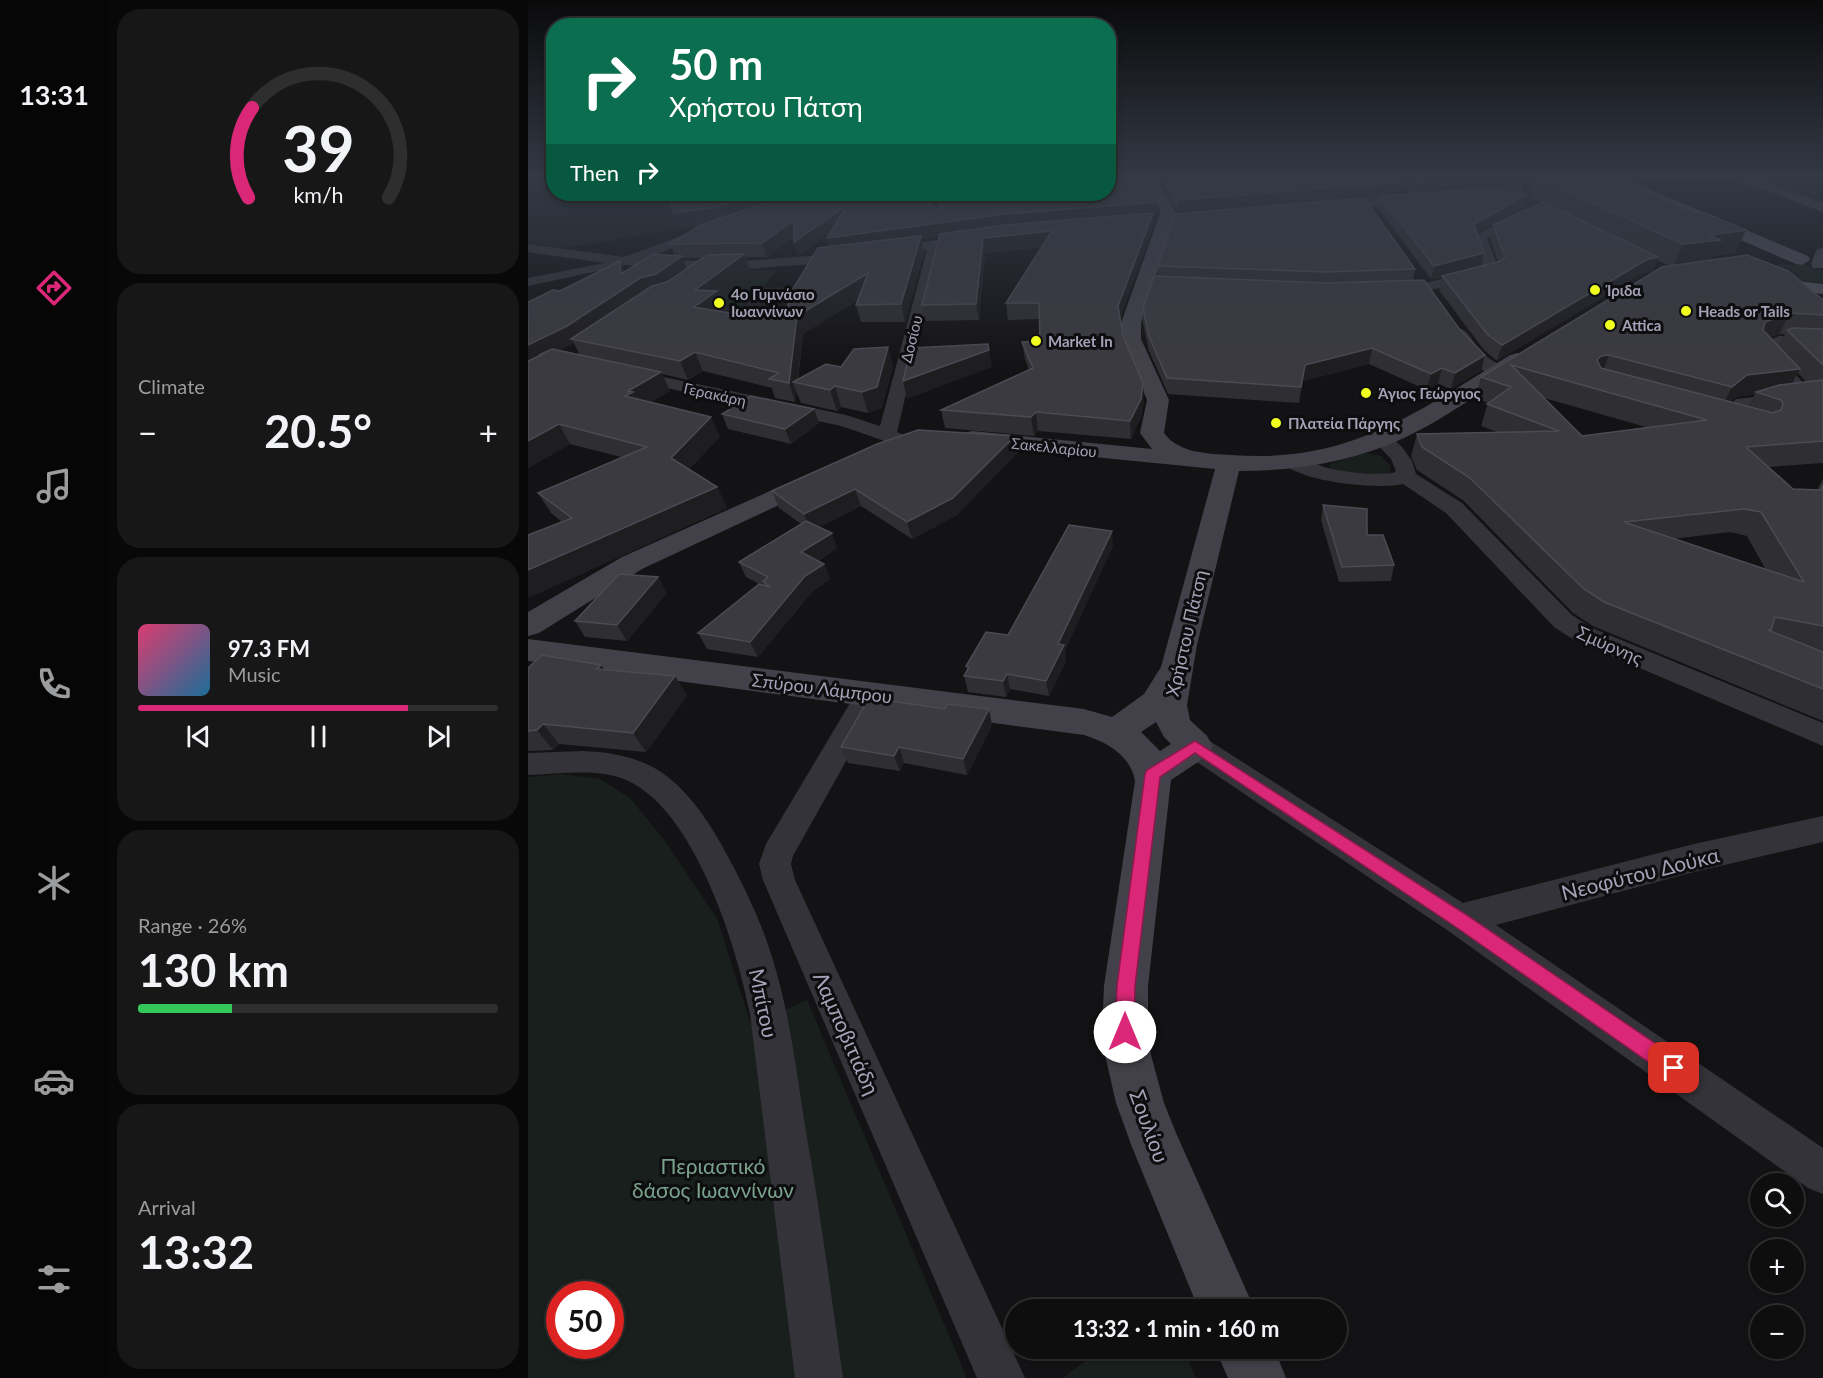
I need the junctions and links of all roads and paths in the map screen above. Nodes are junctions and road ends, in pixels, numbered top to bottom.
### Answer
1 (684, 239) edge
2 (969, 239) edge
3 (1166, 239) edge
4 (1481, 239) edge
5 (1741, 239) edge
6 (1760, 239) edge
7 (935, 245) junction
8 (528, 248) edge
9 (1772, 259) junction
10 (626, 261) junction
11 (1817, 261) edge
12 (707, 266) junction
13 (1412, 268) edge
14 (528, 282) edge
15 (1784, 284) junction
16 (1425, 287) junction
17 (1823, 289) edge
18 (1375, 290) edge
19 (1438, 304) edge
20 (1811, 305) edge
21 (1451, 322) edge
22 (1823, 343) edge
23 (1531, 350) edge
24 (1497, 371) junction
25 (616, 372) edge
26 (1815, 396) edge
27 (1703, 411) edge
28 (1725, 418) junction
29 (1748, 424) edge
30 (948, 436) edge
31 (1382, 439) junction
32 (896, 441) joint
33 (1291, 461) junction
34 (1216, 462) junction
35 (840, 468) edge
36 (1406, 476) junction
37 (610, 575) junction
38 (528, 626) edge
39 (1180, 645) junction
40 (535, 660) edge
41 (869, 695) junction
42 (1114, 732) junction
43 (1823, 735) edge
44 (1195, 746) junction
45 (528, 764) edge
46 (1153, 774) junction
47 (1823, 830) edge
48 (1459, 919) junction
49 (1823, 1173) edge
50 (1222, 1299) edge
51 (1249, 1359) edge
52 (819, 1378) edge
53 (1001, 1378) edge
54 (1257, 1378) edge

1 - 10 street
2 - 7 street
3 - 34 street
4 - 16 street
5 - 9 main road
6 - 11 main road
7 - 12 street
7 - 32 street, Δοσίου
8 - 10 street
9 - 11 main road
9 - 15 main road
10 - 12 street
10 - 12 street
10 - 14 street
13 - 16 street
15 - 17 main road
15 - 20 street
16 - 18 street
16 - 19 street
21 - 24 street
22 - 26 street
23 - 24 street
24 - 31 street
25 - 32 street, Γερακάρη
26 - 28 street
27 - 28 street
28 - 29 street
30 - 34 street, Σακελλαρίου
31 - 33 street
31 - 36 street
33 - 34 street
33 - 36 street
34 - 39 street, Χρήστου Πάτση
35 - 37 street
36 - 43 street, Σμύρνης
37 - 38 street
37 - 40 street
39 - 42 street
39 - 44 street, Χρήστου Πάτση
40 - 41 street, Σπύρου Λάμπρου
41 - 42 street, Σπύρου Λάμπρου
41 - 53 street, Λαμποβιτιάδη
42 - 46 street
44 - 46 street
44 - 48 street
45 - 52 street, Μπίτου
46 - 50 street, Σουλίου
47 - 48 street, Νεοφύτου Δούκα
48 - 49 street
51 - 54 street

